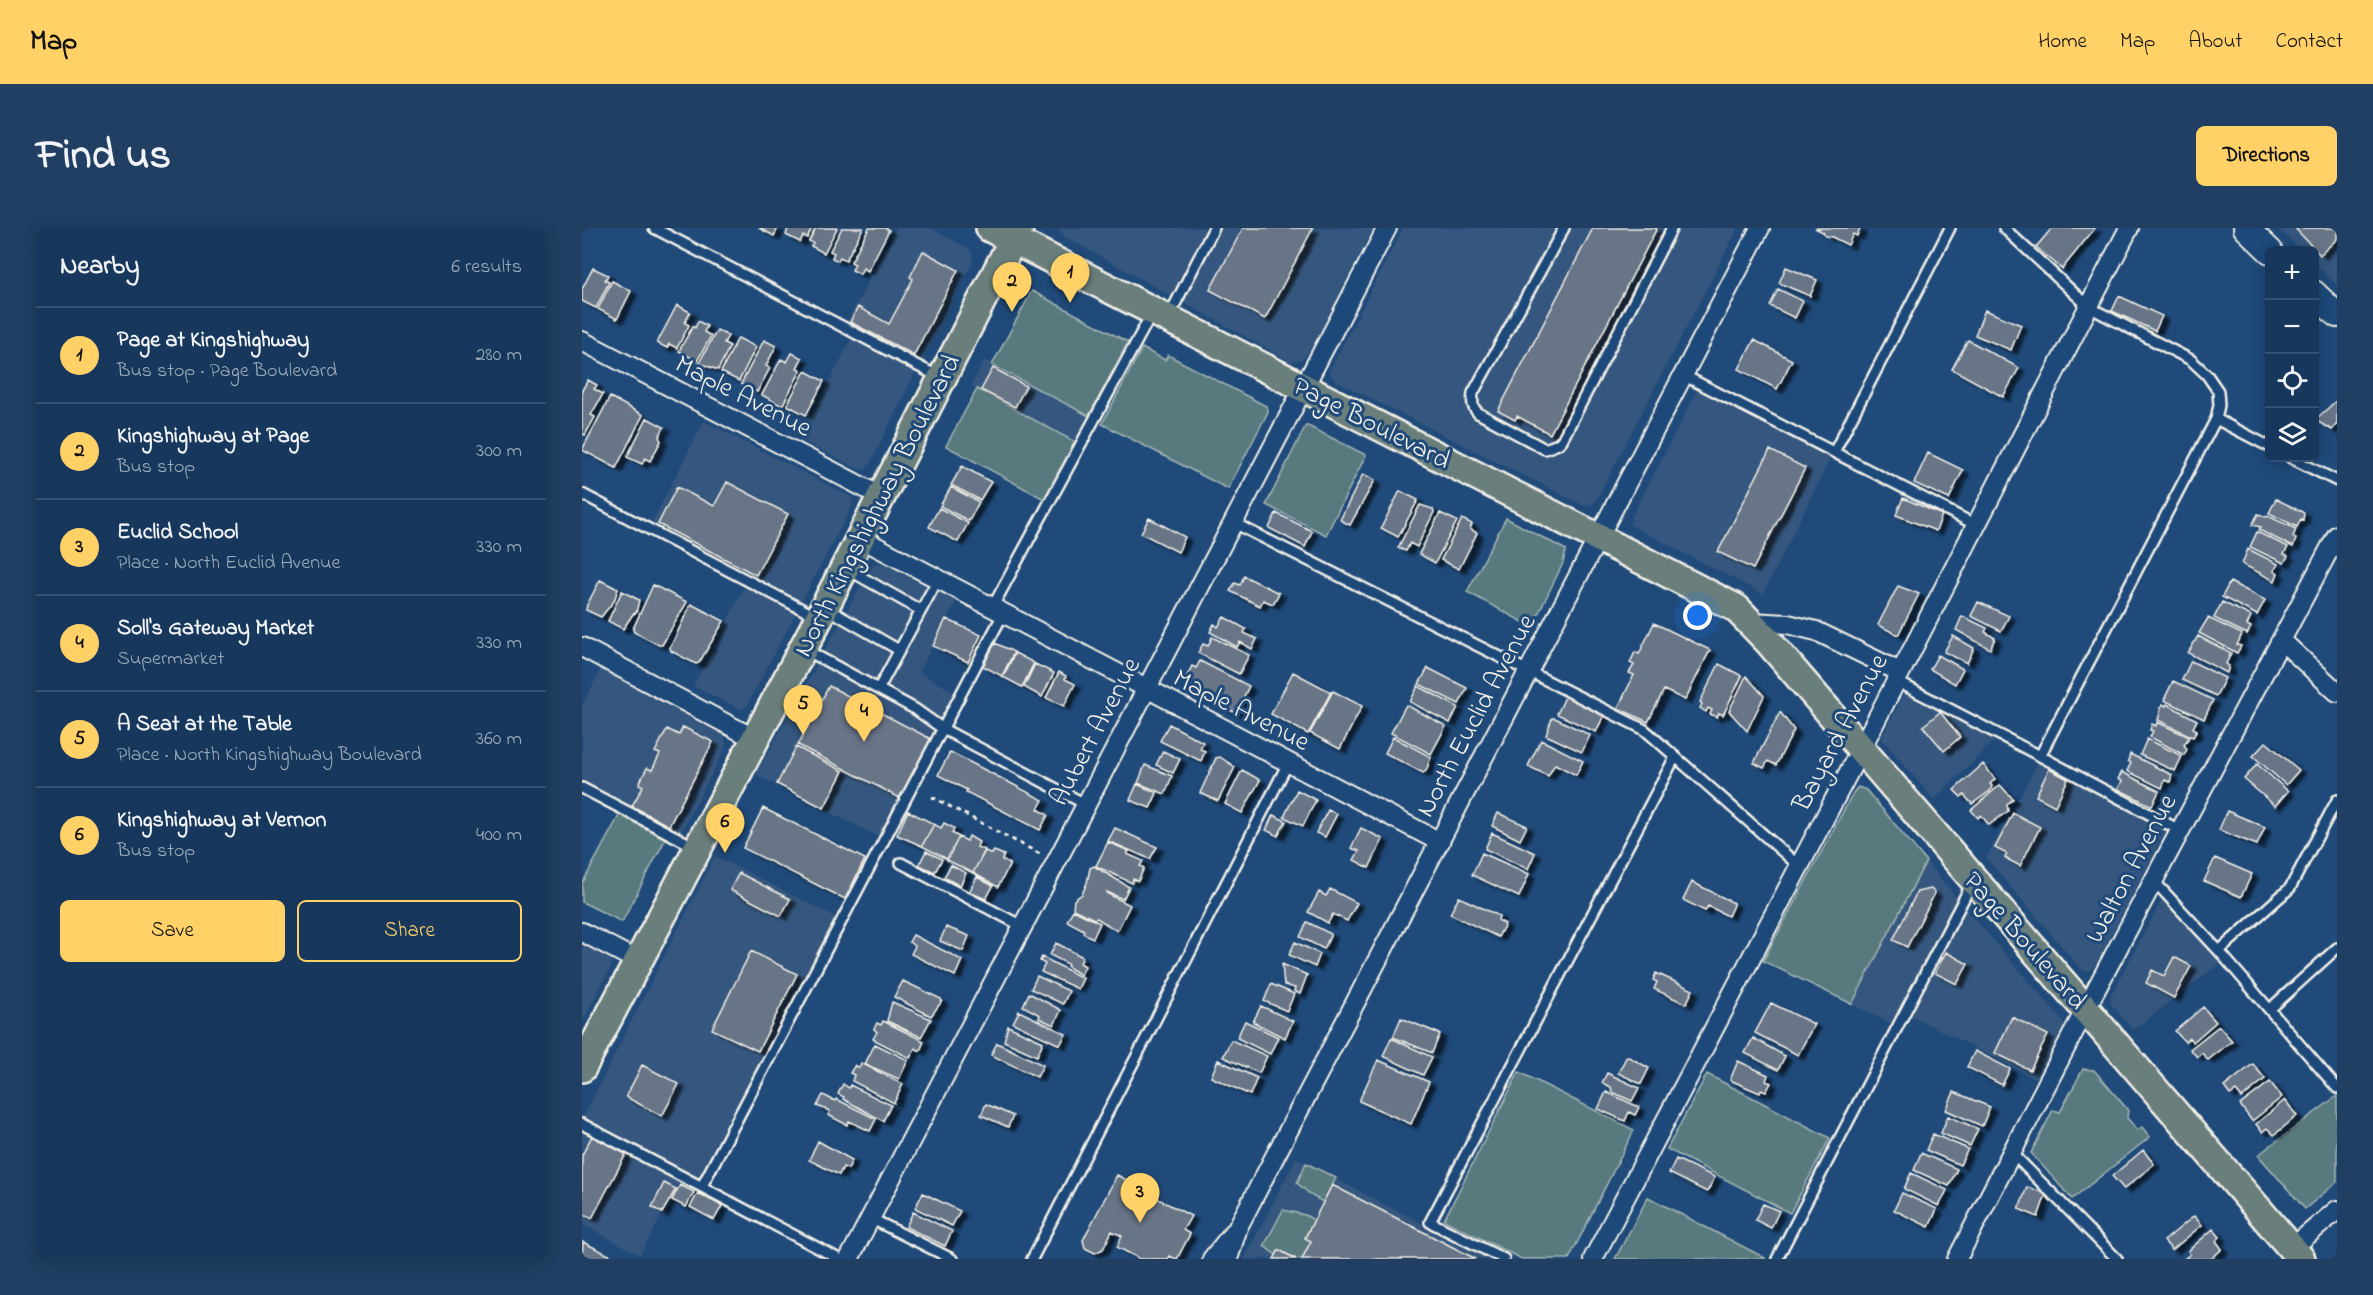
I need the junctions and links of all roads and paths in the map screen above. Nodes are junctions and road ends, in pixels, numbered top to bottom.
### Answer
1 (654, 228) edge
2 (1214, 228) edge
3 (1387, 228) edge
4 (1563, 228) edge
5 (1672, 228) edge
6 (1760, 228) edge
7 (1950, 228) edge
8 (2004, 228) edge
9 (2129, 228) edge
10 (2246, 228) edge
11 (1008, 232) edge
12 (2265, 246) edge
13 (2319, 298) edge
14 (2089, 307) junction
15 (1160, 314) junction
16 (2337, 315) edge
17 (582, 341) edge
18 (1683, 375) junction
19 (942, 378) junction
20 (1303, 387) junction
21 (2216, 419) junction
22 (2265, 444) edge
23 (1834, 452) junction
24 (2299, 462) edge
25 (2337, 481) edge
26 (582, 494) edge
27 (882, 497) junction
28 (1232, 522) junction
29 (1976, 525) junction
30 (2337, 535) edge
31 (1599, 537) junction
32 (860, 538) junction
33 (844, 568) junction
34 (938, 579) junction
35 (921, 610) junction
36 (998, 611) junction
37 (822, 612) junction
38 (1751, 622) junction
39 (2282, 641) junction
40 (582, 647) edge
41 (803, 648) junction
42 (900, 650) junction
43 (1528, 672) junction
44 (1898, 677) junction
45 (879, 688) junction
46 (1146, 689) junction
47 (2337, 692) edge
48 (943, 729) junction
49 (754, 739) junction
50 (1860, 749) junction
51 (2040, 756) junction
52 (1676, 757) junction
53 (1288, 764) junction
54 (582, 788) edge
55 (932, 797) dead end
56 (2337, 800) edge
57 (1085, 804) junction
58 (2181, 831) junction
59 (1440, 842) junction
60 (698, 848) junction
61 (1055, 862) junction
62 (902, 863) dead end
63 (1799, 866) junction
64 (1973, 880) junction
65 (2154, 881) junction
66 (1022, 926) junction
67 (582, 932) edge
68 (2337, 948) edge
69 (2219, 951) junction
70 (638, 961) junction
71 (2270, 1009) junction
72 (2085, 1010) junction
73 (582, 1068) edge
74 (2337, 1088) edge
75 (582, 1124) edge
76 (2012, 1153) junction
77 (702, 1186) junction
78 (2337, 1210) edge
79 (870, 1218) junction
80 (1238, 1227) junction
81 (2296, 1254) edge
82 (2112, 1257) edge
83 (839, 1259) edge
84 (849, 1259) edge
85 (952, 1259) edge
86 (1032, 1259) edge
87 (1212, 1259) edge
88 (1228, 1259) edge
89 (1504, 1259) edge
90 (1593, 1259) edge
91 (1777, 1259) edge
92 (1957, 1259) edge

1 - 19 lane
2 - 15 lane
3 - 20 street, Aubert Avenue
4 - 5 lane
6 - 18 street, North Euclid Avenue
7 - 23 lane
8 - 14 lane
9 - 14 street, Bayard Avenue
10 - 12 main road
11 - 15 main road, Page Boulevard
11 - 19 main road, North Kingshighway Boulevard
13 - 16 main road
14 - 21 lane
14 - 29 street, Bayard Avenue
15 - 20 main road, Page Boulevard
15 - 36 lane
17 - 27 street, Maple Avenue
18 - 23 lane
18 - 31 street, North Euclid Avenue
19 - 27 main road, North Kingshighway Boulevard
20 - 28 street, Aubert Avenue
20 - 31 main road, Page Boulevard
21 - 22 lane
21 - 51 lane
23 - 29 lane
24 - 25 lane
26 - 37 lane
27 - 32 main road, North Kingshighway Boulevard
28 - 43 lane
28 - 46 street, Aubert Avenue
29 - 44 street, Bayard Avenue
30 - 39 street, Walton Avenue
31 - 38 main road, Page Boulevard
31 - 43 street, North Euclid Avenue
32 - 33 main road, North Kingshighway Boulevard
32 - 34 street, Maple Avenue
33 - 35 lane
33 - 37 main road, North Kingshighway Boulevard
34 - 35 lane
34 - 36 street, Maple Avenue
35 - 42 lane
36 - 46 street, Maple Avenue
36 - 48 lane
37 - 41 main road, North Kingshighway Boulevard
37 - 42 lane
38 - 44 street
38 - 50 main road, Page Boulevard
39 - 47 street
39 - 58 street, Walton Avenue
40 - 49 street
41 - 45 lane
41 - 49 main road, North Kingshighway Boulevard
42 - 45 lane
43 - 52 lane
43 - 59 street, North Euclid Avenue
44 - 50 street, Bayard Avenue
44 - 51 lane
45 - 48 lane
46 - 53 street, Maple Avenue
46 - 57 street, Aubert Avenue
48 - 57 lane
48 - 77 lane
49 - 60 main road, North Kingshighway Boulevard
50 - 63 street, Bayard Avenue
50 - 64 main road, Page Boulevard
51 - 58 lane
52 - 63 lane
52 - 89 lane
53 - 59 street, Maple Avenue
53 - 86 lane
54 - 60 lane
55 - 61 path
56 - 69 lane
57 - 61 street, Aubert Avenue
58 - 65 street, Walton Avenue
59 - 80 street, North Euclid Avenue
60 - 70 main road, North Kingshighway Boulevard
61 - 66 street, Aubert Avenue
62 - 66 lane
63 - 90 street, Bayard Avenue
64 - 72 main road, Page Boulevard
64 - 91 lane
65 - 69 lane
65 - 72 street, Walton Avenue
66 - 79 street, Aubert Avenue
67 - 70 street
68 - 71 lane
69 - 71 lane
70 - 73 main road, North Kingshighway Boulevard
71 - 74 lane
72 - 76 street, Walton Avenue
72 - 81 main road, Page Boulevard
75 - 77 lane
76 - 82 lane
76 - 92 street, Walton Avenue
77 - 83 lane
78 - 81 street
79 - 84 street, Aubert Avenue
79 - 85 lane
80 - 87 street, North Euclid Avenue
80 - 88 street, North Euclid Avenue

